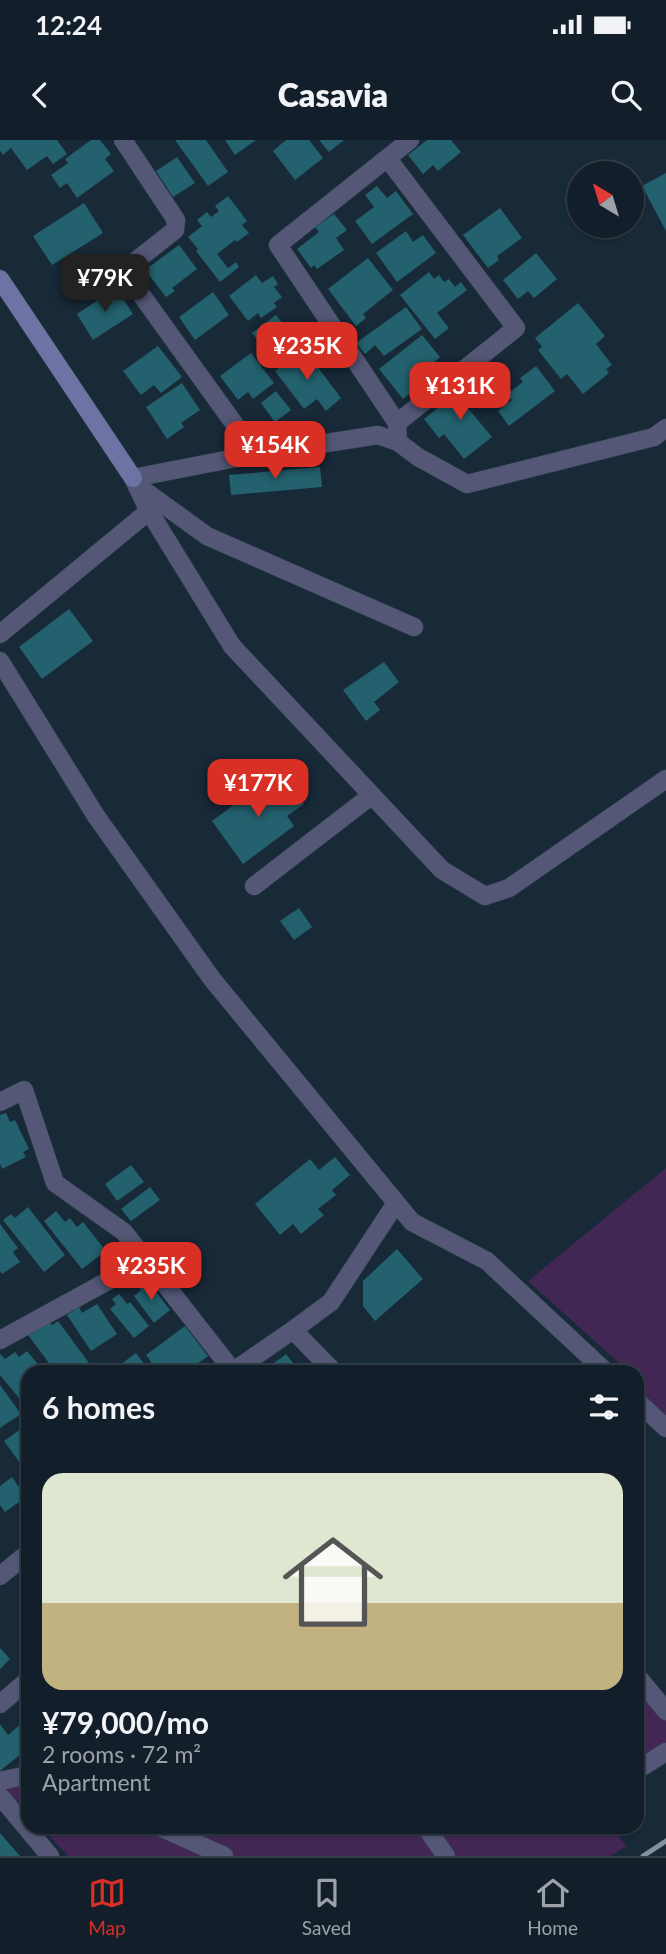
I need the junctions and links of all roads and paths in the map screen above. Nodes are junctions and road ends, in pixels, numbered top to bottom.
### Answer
1 (411, 140) edge
2 (131, 143) edge
3 (388, 159) junction
4 (0, 279) edge
5 (397, 423) junction
6 (666, 428) edge
7 (398, 442) junction
8 (256, 454) junction
9 (134, 481) junction
10 (149, 511) junction
11 (414, 627) dead end
12 (0, 634) edge
13 (0, 661) edge
14 (666, 779) edge
15 (372, 796) junction
16 (254, 887) dead end
17 (0, 1102) edge
18 (397, 1203) junction
19 (146, 1260) junction
20 (293, 1330) junction
21 (0, 1340) edge
22 (227, 1365) edge
23 (241, 1365) edge
24 (327, 1365) edge
25 (598, 1365) edge
26 (644, 1408) edge
27 (666, 1428) edge
28 (21, 1559) edge
29 (0, 1576) edge
30 (644, 1684) edge
31 (21, 1687) edge
32 (0, 1704) edge
33 (666, 1711) edge
34 (666, 1752) edge
35 (644, 1766) edge
36 (21, 1777) edge
37 (0, 1782) edge
38 (0, 1796) edge
39 (21, 1821) edge
40 (32, 1834) edge
41 (175, 1834) edge
42 (433, 1834) edge
43 (50, 1856) edge
44 (224, 1856) edge
45 (446, 1856) edge

1 - 3 street
2 - 8 street
3 - 5 street
3 - 5 street
4 - 9 street
5 - 7 street
6 - 7 street
7 - 8 street
8 - 9 street
9 - 10 street
9 - 11 street
10 - 12 street
10 - 15 street
13 - 18 street
14 - 15 street
15 - 16 street
17 - 19 street
18 - 20 street
18 - 25 street
19 - 21 street
19 - 22 street
20 - 23 street
20 - 24 street
26 - 27 street
28 - 29 street
30 - 33 street
31 - 32 street
34 - 35 street
36 - 37 street
38 - 39 street
40 - 43 street
41 - 44 street
42 - 45 street

